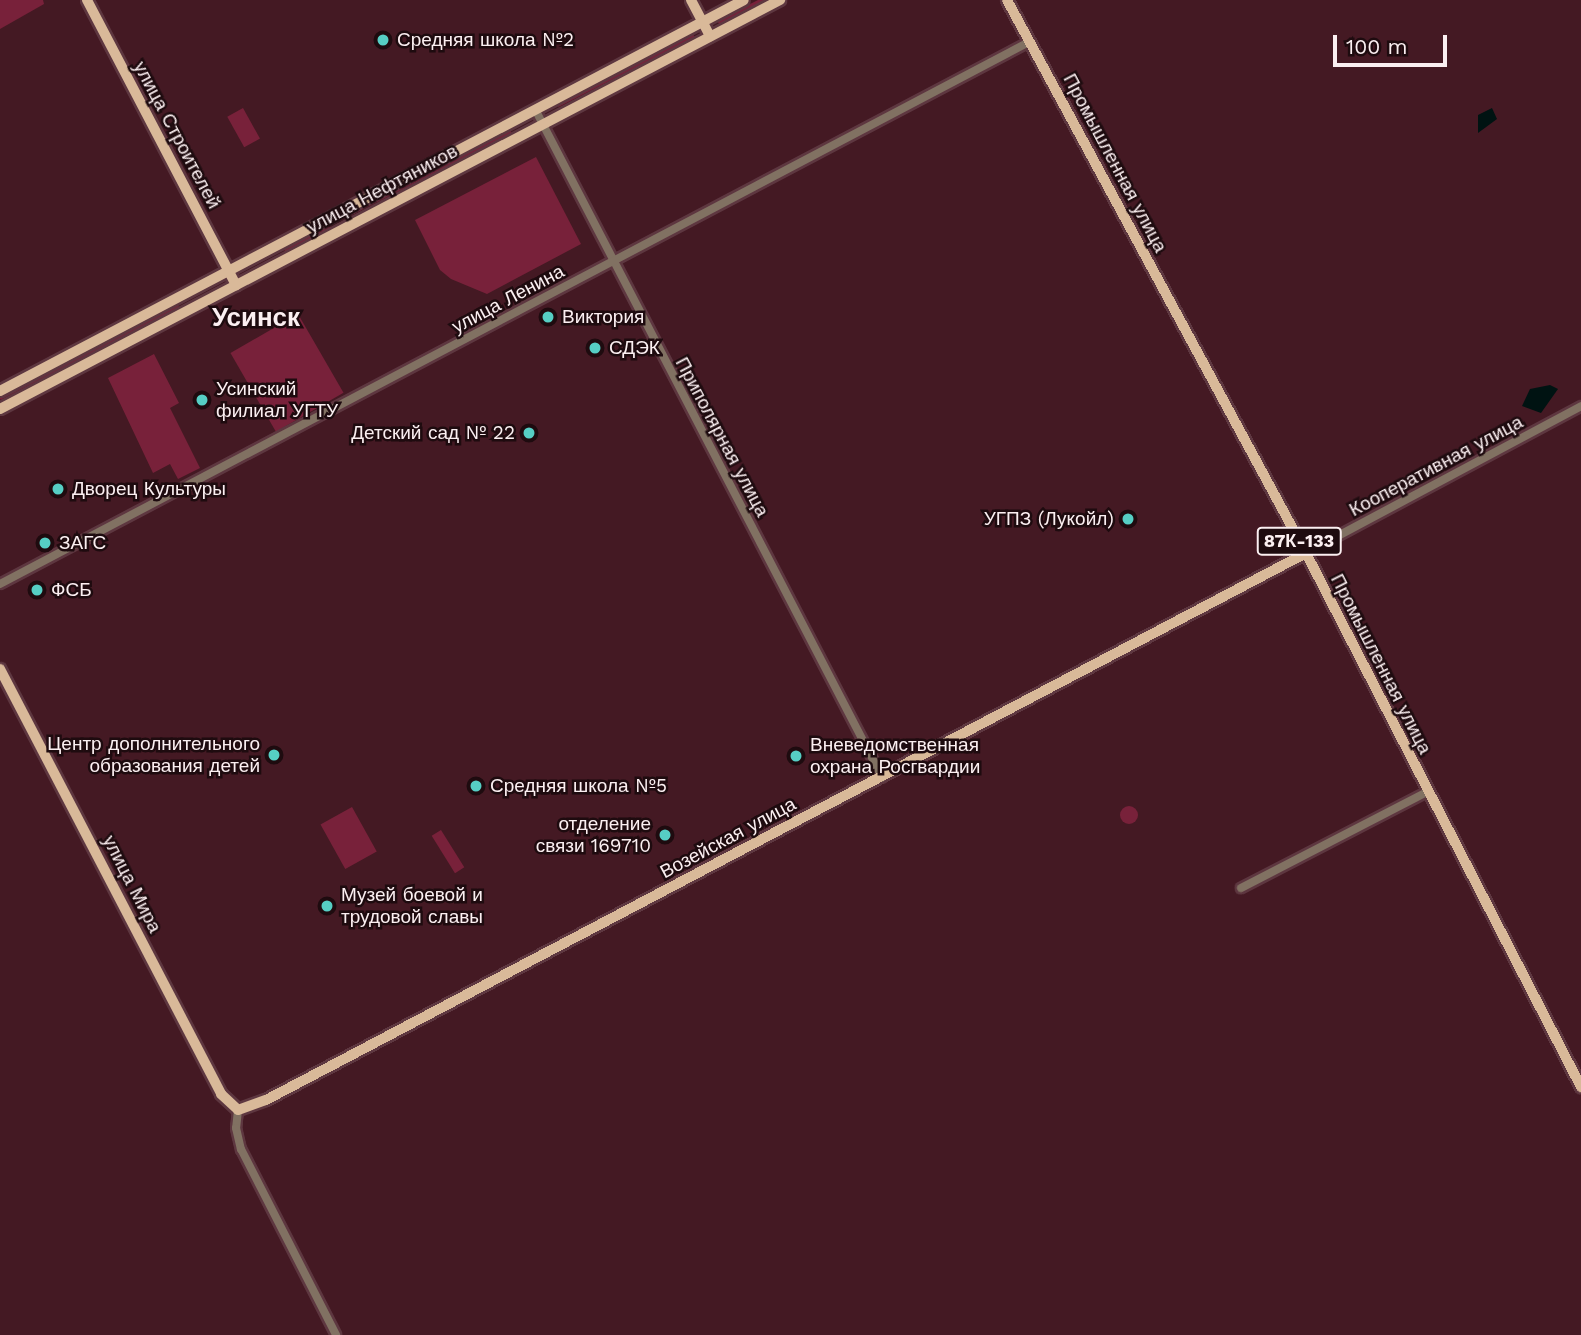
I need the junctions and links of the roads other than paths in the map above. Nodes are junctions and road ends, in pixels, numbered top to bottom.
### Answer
1 (87, 0) edge
2 (691, 0) edge
3 (744, 0) edge
4 (779, 0) edge
5 (1007, 0) edge
6 (702, 22) junction
7 (710, 36) junction
8 (1029, 42) junction
9 (536, 111) junction
10 (543, 124) junction
11 (612, 262) junction
12 (228, 271) junction
13 (236, 285) junction
14 (0, 390) edge
15 (1581, 406) edge
16 (0, 409) edge
17 (1306, 553) junction
18 (0, 584) edge
19 (0, 669) edge
20 (882, 777) junction
21 (1427, 792) junction
22 (1241, 888) dead end
23 (1581, 1087) edge
24 (238, 1110) junction
25 (336, 1335) edge

1 - 12 main road, улица Строителей
2 - 6 main road
3 - 6 main road, улица Нефтяников
4 - 7 main road, улица Нефтяников
5 - 8 main road, Промышленная улица / 87К-133
6 - 7 main road
6 - 9 main road, улица Нефтяников
7 - 10 main road, улица Нефтяников
8 - 11 street, улица Ленина
8 - 17 main road, Промышленная улица / 87К-133
9 - 10 street, Приполярная улица
9 - 12 main road, улица Нефтяников
10 - 11 street, Приполярная улица
10 - 13 main road, улица Нефтяников
11 - 18 street, улица Ленина
11 - 20 street, Приполярная улица
12 - 13 main road, улица Строителей
12 - 14 main road, улица Нефтяников
13 - 16 main road, улица Нефтяников
15 - 17 street, Кооперативная улица
17 - 20 main road, Возейская улица
17 - 21 main road, Промышленная улица / 87К-133
19 - 24 main road, улица Мира
20 - 24 main road, Возейская улица
21 - 22 street
21 - 23 main road, Промышленная улица / 87К-133
24 - 25 street

